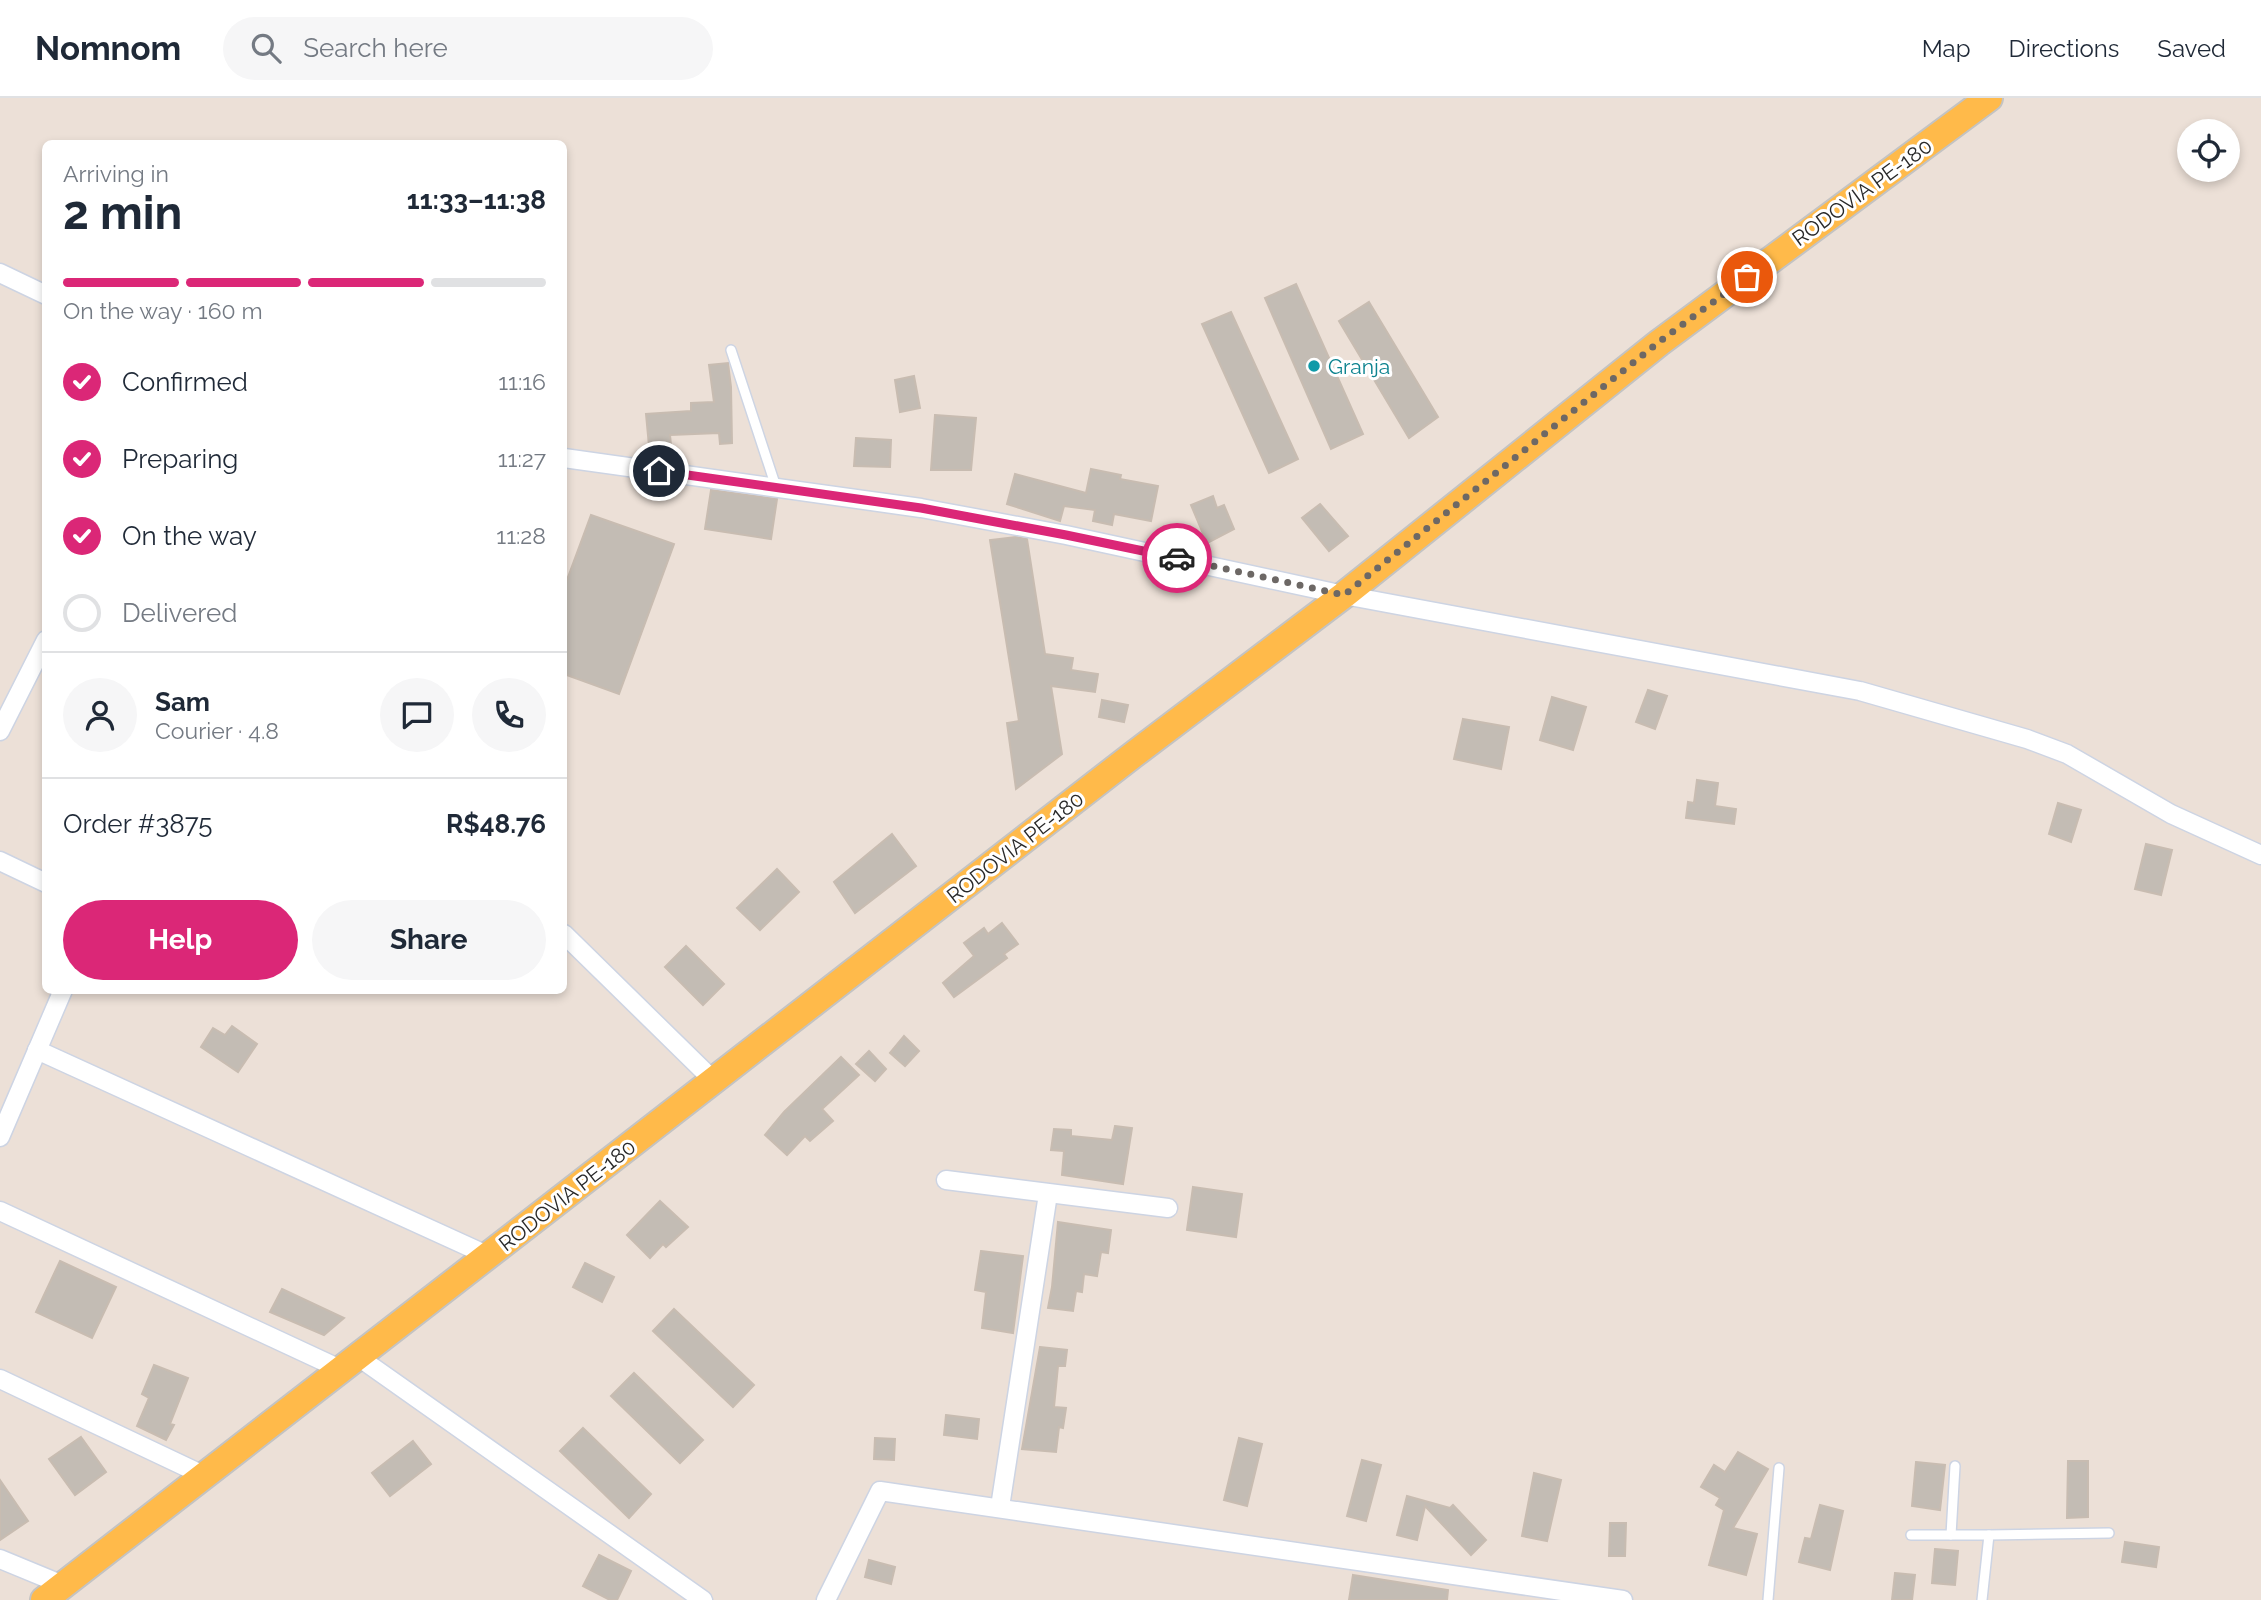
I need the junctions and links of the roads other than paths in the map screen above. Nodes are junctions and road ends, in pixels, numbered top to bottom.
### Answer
1 (1989, 98) edge
2 (0, 273) edge
3 (42, 293) edge
4 (731, 350) dead end
5 (567, 458) edge
6 (776, 487) junction
7 (1344, 595) junction
8 (42, 648) edge
9 (0, 731) edge
10 (2261, 855) edge
11 (0, 861) edge
12 (42, 881) edge
13 (567, 937) edge
14 (61, 994) edge
15 (37, 1050) junction
16 (714, 1081) junction
17 (0, 1137) edge
18 (946, 1180) dead end
19 (1048, 1194) junction
20 (1168, 1208) dead end
21 (0, 1211) edge
22 (489, 1255) junction
23 (349, 1362) junction
24 (0, 1378) edge
25 (1955, 1466) dead end
26 (1779, 1468) dead end
27 (203, 1475) junction
28 (1000, 1507) junction
29 (2109, 1533) dead end
30 (1911, 1535) dead end
31 (1951, 1535) junction
32 (1989, 1535) junction
33 (0, 1559) edge
34 (53, 1592) edge
35 (1578, 1596) edge
36 (703, 1600) edge
37 (826, 1600) edge
38 (1623, 1600) edge
39 (1768, 1600) edge
40 (1982, 1600) edge

1 - 7 main road, RODOVIA PE-180
2 - 3 street
4 - 6 lane
5 - 6 street
6 - 7 street
7 - 10 street
7 - 16 main road, RODOVIA PE-180
8 - 9 street
11 - 12 street
13 - 16 street
14 - 15 street
15 - 17 street
15 - 22 street
16 - 22 main road, RODOVIA PE-180
18 - 19 street
19 - 20 street
19 - 28 street
21 - 23 street
22 - 23 main road, RODOVIA PE-180
23 - 27 main road, RODOVIA PE-180
23 - 36 street
24 - 27 street
25 - 31 lane
26 - 39 lane
27 - 34 main road, RODOVIA PE-180
28 - 35 street
28 - 37 street
29 - 32 lane
30 - 31 lane
31 - 32 lane
32 - 40 lane
33 - 34 street
35 - 38 street

